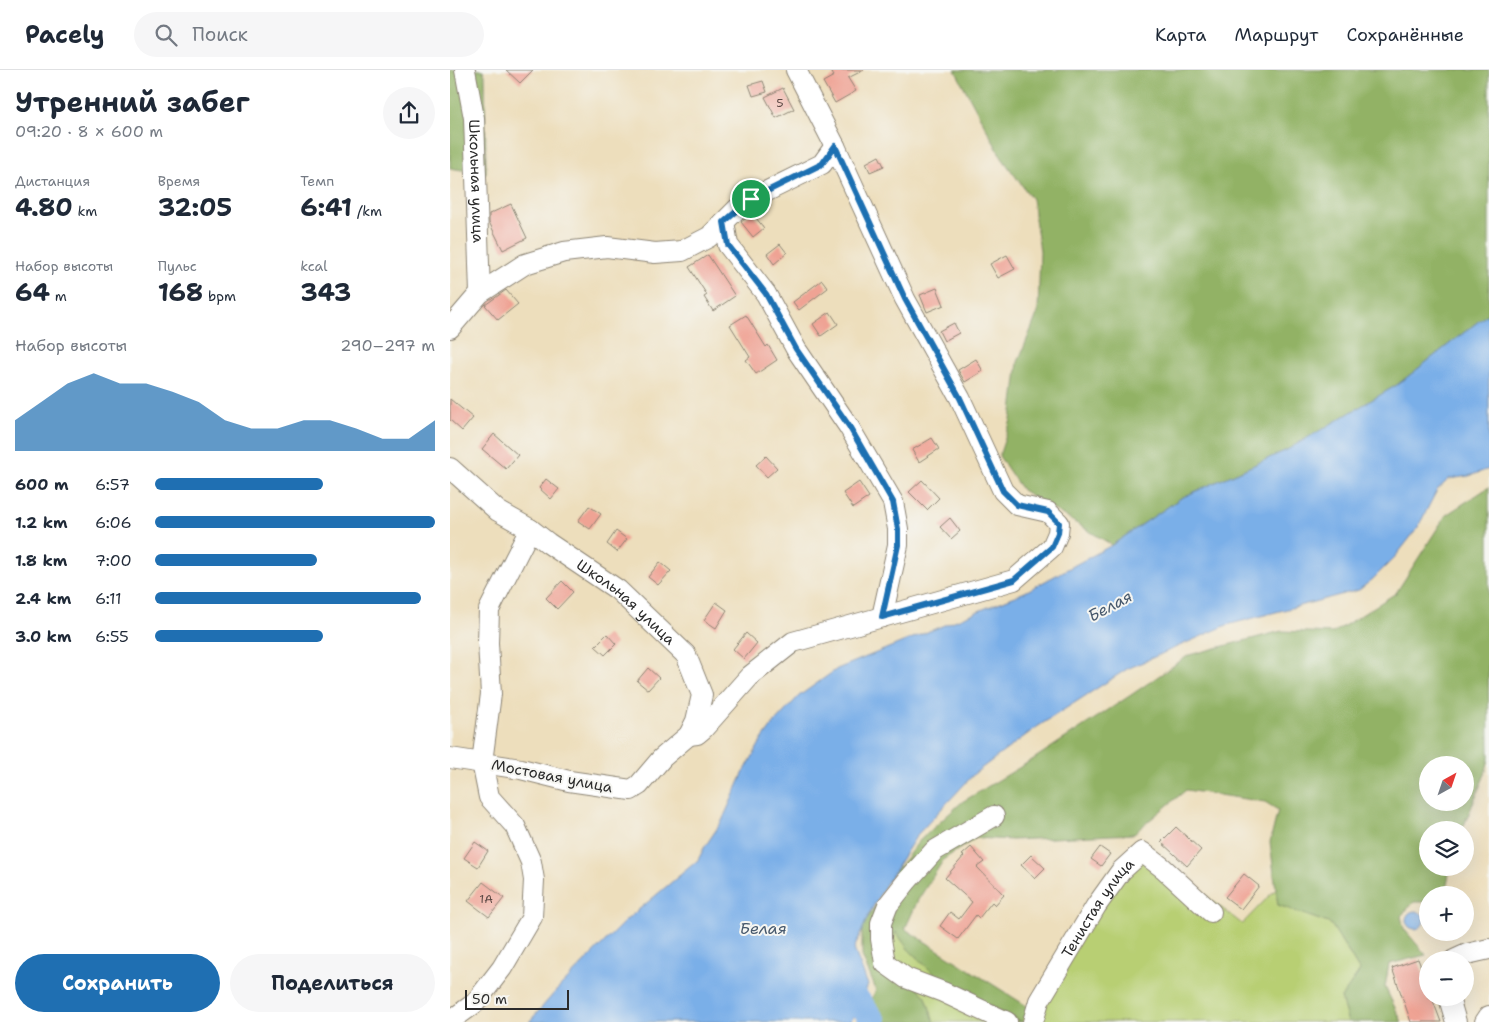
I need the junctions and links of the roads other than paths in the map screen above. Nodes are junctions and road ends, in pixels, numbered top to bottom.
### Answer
1 (465, 70) edge
2 (796, 70) edge
3 (835, 146) junction
4 (724, 222) junction
5 (480, 293) junction
6 (450, 328) edge
7 (450, 468) edge
8 (530, 529) junction
9 (882, 617) junction
10 (689, 736) junction
11 (450, 758) edge
12 (482, 762) junction
13 (994, 816) dead end
14 (1211, 912) dead end
15 (1489, 949) edge
16 (1474, 952) edge
17 (1451, 1006) edge
18 (1489, 1016) edge
19 (450, 1021) edge
20 (1007, 1022) edge
21 (1033, 1022) edge
22 (1456, 1022) edge
23 (1485, 1022) edge

1 - 5 street, Школьная улица
2 - 3 street
3 - 4 street
3 - 9 street
4 - 5 street
4 - 9 street
5 - 6 street
7 - 8 street, Школьная улица
8 - 10 street, Школьная улица
8 - 12 street
9 - 10 street
10 - 12 street, Мостовая улица
11 - 12 street, Мостовая улица
12 - 19 street
13 - 20 street
14 - 21 street, Тенистая улица
15 - 16 street
17 - 22 street
18 - 23 street

